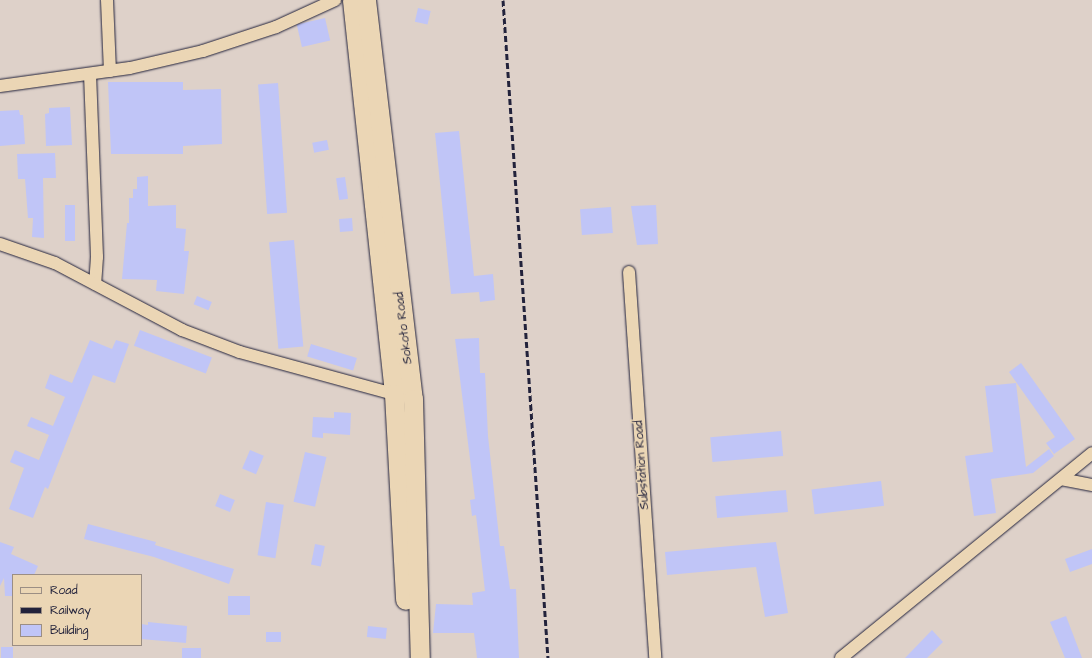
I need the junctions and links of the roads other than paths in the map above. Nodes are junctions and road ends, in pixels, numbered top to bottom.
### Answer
1 (108, 0) edge
2 (335, 0) edge
3 (352, 0) edge
4 (366, 0) edge
5 (110, 71) junction
6 (90, 74) junction
7 (0, 86) edge
8 (0, 244) edge
9 (629, 272) dead end
10 (95, 284) junction
11 (394, 394) junction
12 (1092, 453) edge
13 (1061, 479) junction
14 (1092, 485) edge
15 (407, 658) edge
16 (420, 658) edge
17 (655, 658) edge
18 (841, 658) edge

1 - 5 street
2 - 5 street
3 - 11 main road, Sokoto Road
4 - 16 main road, Sokoto Road
5 - 6 street
6 - 7 street
6 - 10 street
8 - 10 street
9 - 17 street, Substation Road
10 - 11 street
11 - 15 main road, Sokoto Road
12 - 13 street
13 - 14 street
13 - 18 street

